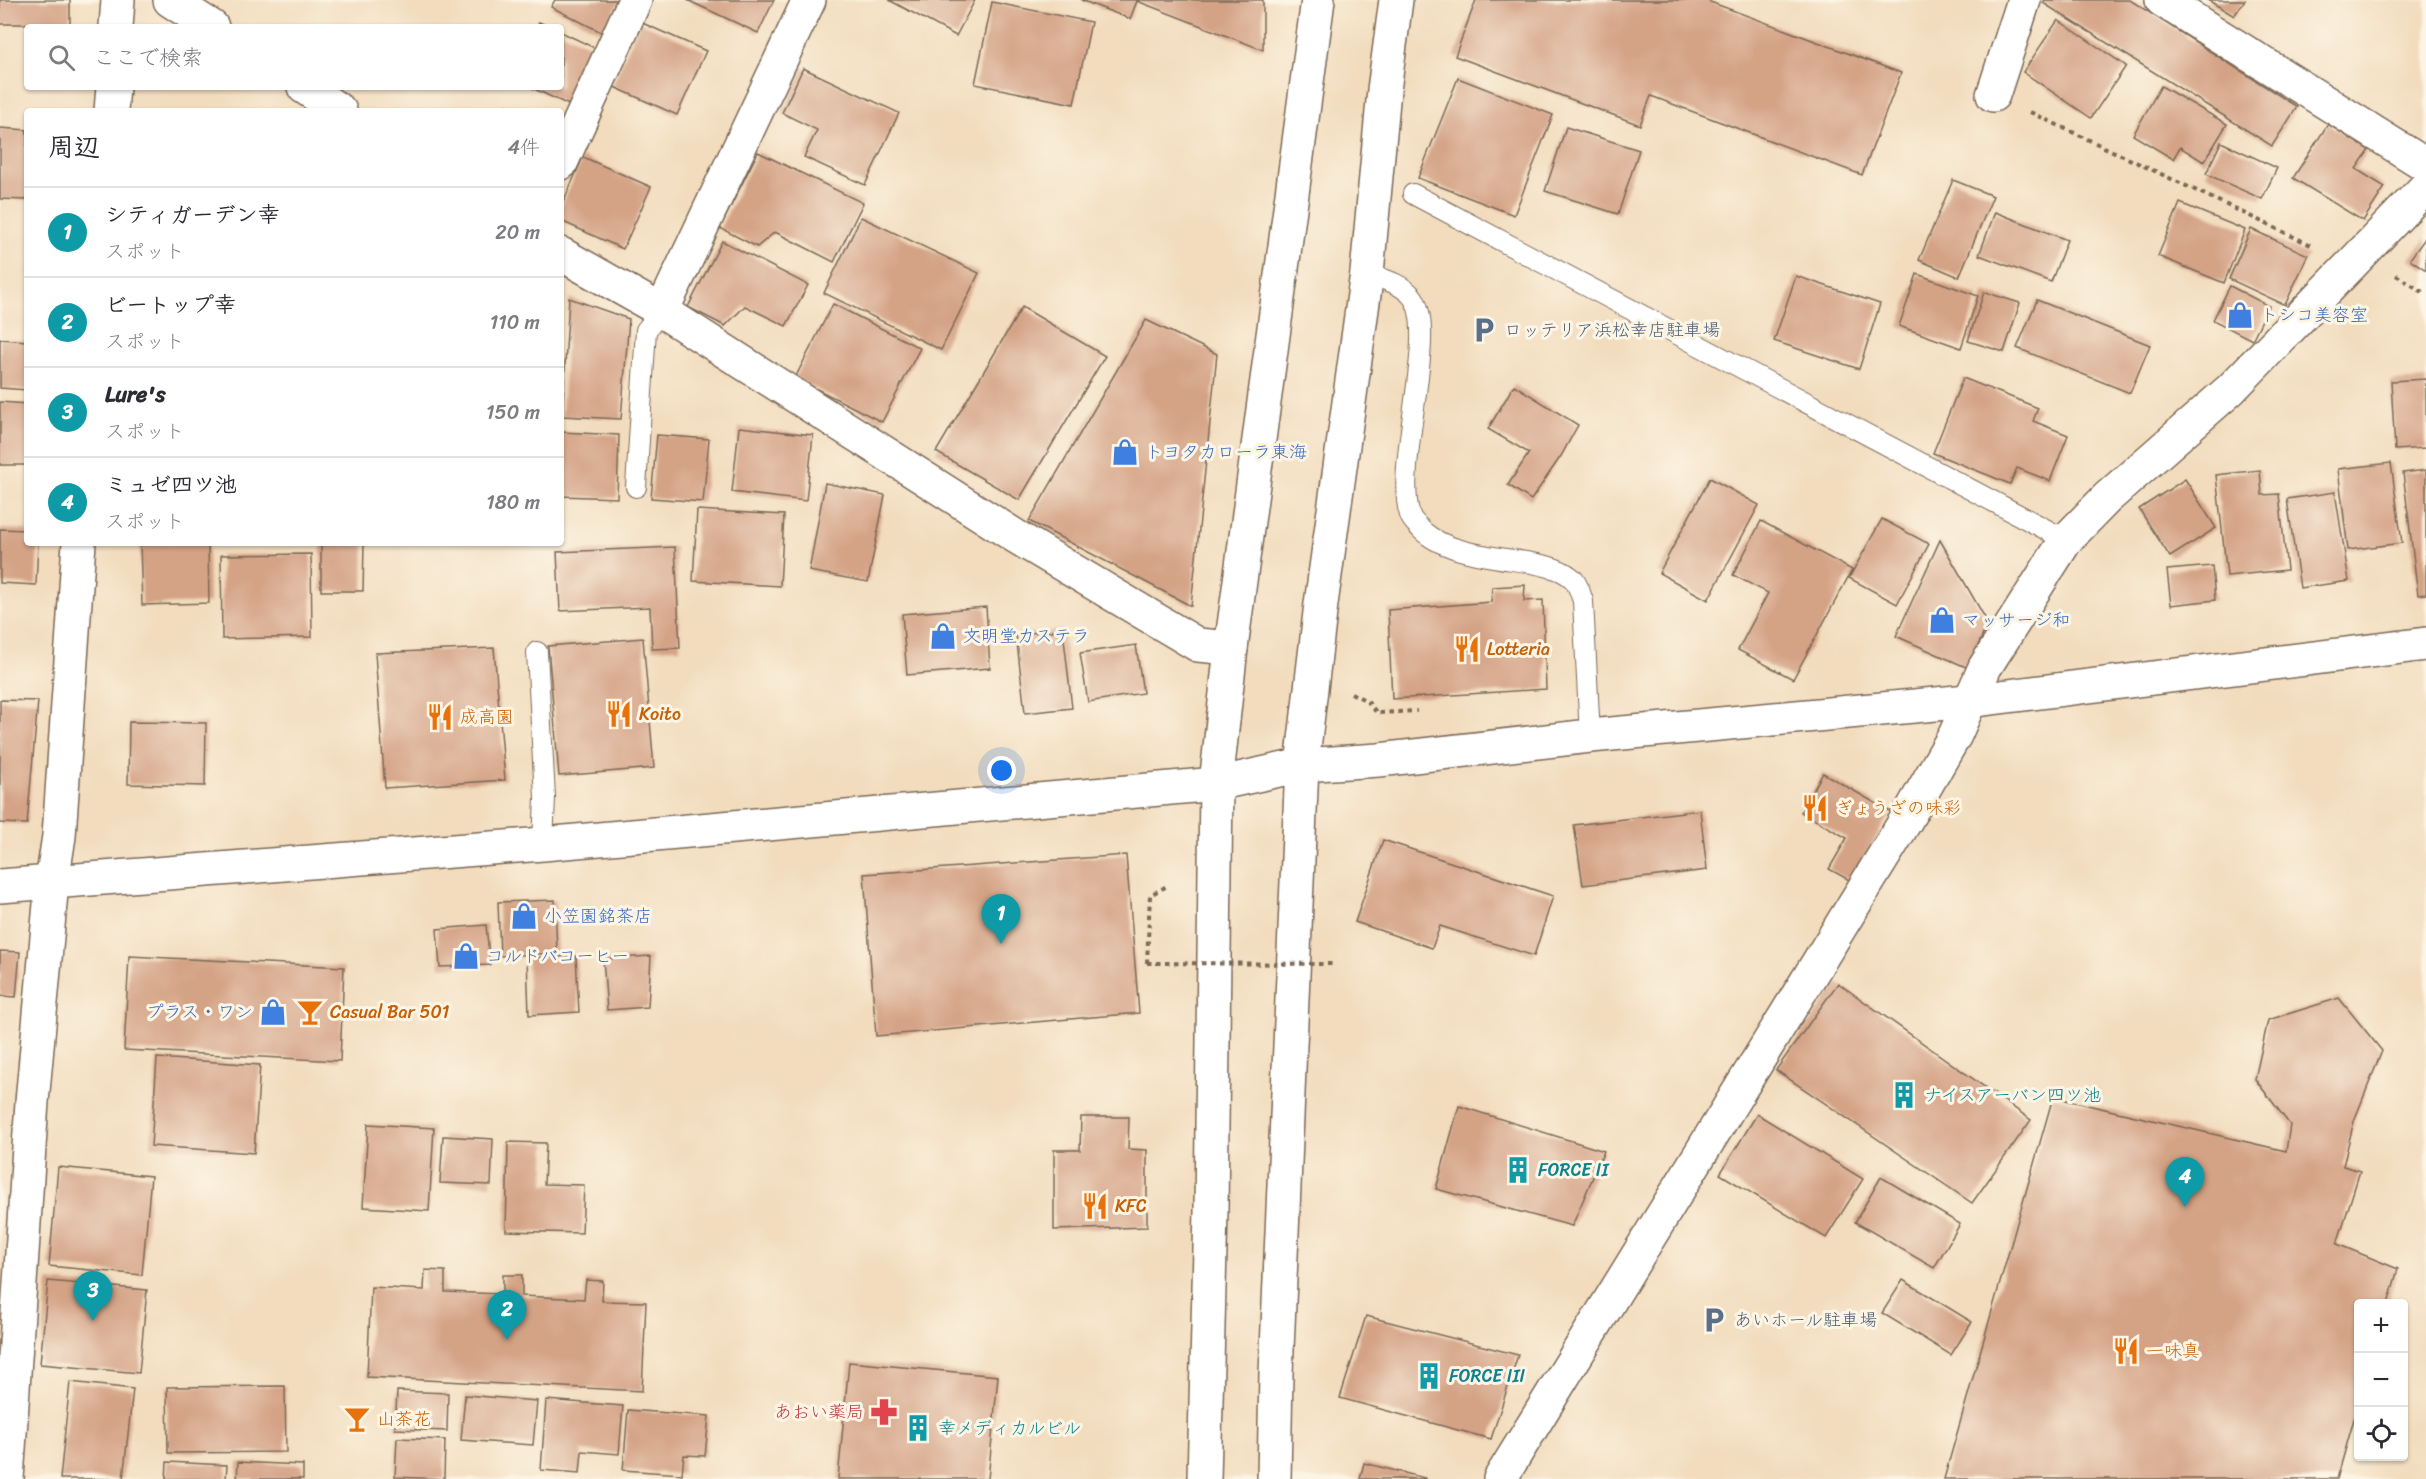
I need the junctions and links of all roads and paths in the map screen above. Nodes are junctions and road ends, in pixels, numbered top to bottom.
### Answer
1 (118, 0) edge
2 (170, 0) edge
3 (635, 0) edge
4 (809, 0) edge
5 (1318, 0) edge
6 (1396, 0) edge
7 (2024, 0) edge
8 (2162, 0) edge
9 (117, 24) edge
10 (207, 24) edge
11 (113, 90) edge
12 (308, 90) edge
13 (1993, 95) joint
14 (111, 108) edge
15 (335, 108) edge
16 (564, 156) edge
17 (2426, 165) edge
18 (2426, 187) edge
19 (1413, 194) dead end
20 (564, 256) edge
21 (2351, 264) junction
22 (1367, 273) junction
23 (2426, 294) edge
24 (662, 311) junction
25 (636, 487) dead end
26 (2066, 540) junction
27 (79, 546) edge
28 (2426, 644) edge
29 (1231, 648) junction
30 (537, 652) dead end
31 (1352, 681) dead end
32 (1968, 701) junction
33 (1424, 710) dead end
34 (1590, 736) junction
35 (1302, 765) junction
36 (1216, 783) junction
37 (543, 843) junction
38 (52, 882) junction
39 (1169, 885) dead end
40 (0, 886) edge
41 (1336, 964) dead end
42 (7, 1479) edge
43 (1204, 1479) edge
44 (1274, 1479) edge
45 (1500, 1479) edge

1 - 9 street
2 - 10 street
3 - 16 street
4 - 24 street
5 - 29 street
6 - 22 street
7 - 13 street
8 - 17 street
11 - 14 street
12 - 15 street
13 - 21 path
18 - 21 street
19 - 26 lane
20 - 24 street
21 - 23 path
21 - 26 street
22 - 34 lane
22 - 35 street
24 - 25 lane
24 - 29 street
26 - 32 street
27 - 38 street
28 - 32 street
29 - 36 street
30 - 37 lane
31 - 33 path
32 - 34 street
32 - 45 street
34 - 35 street
35 - 36 street
35 - 44 street
36 - 37 street
36 - 43 street
37 - 38 street
38 - 40 street
38 - 42 street
39 - 41 path, bridge

